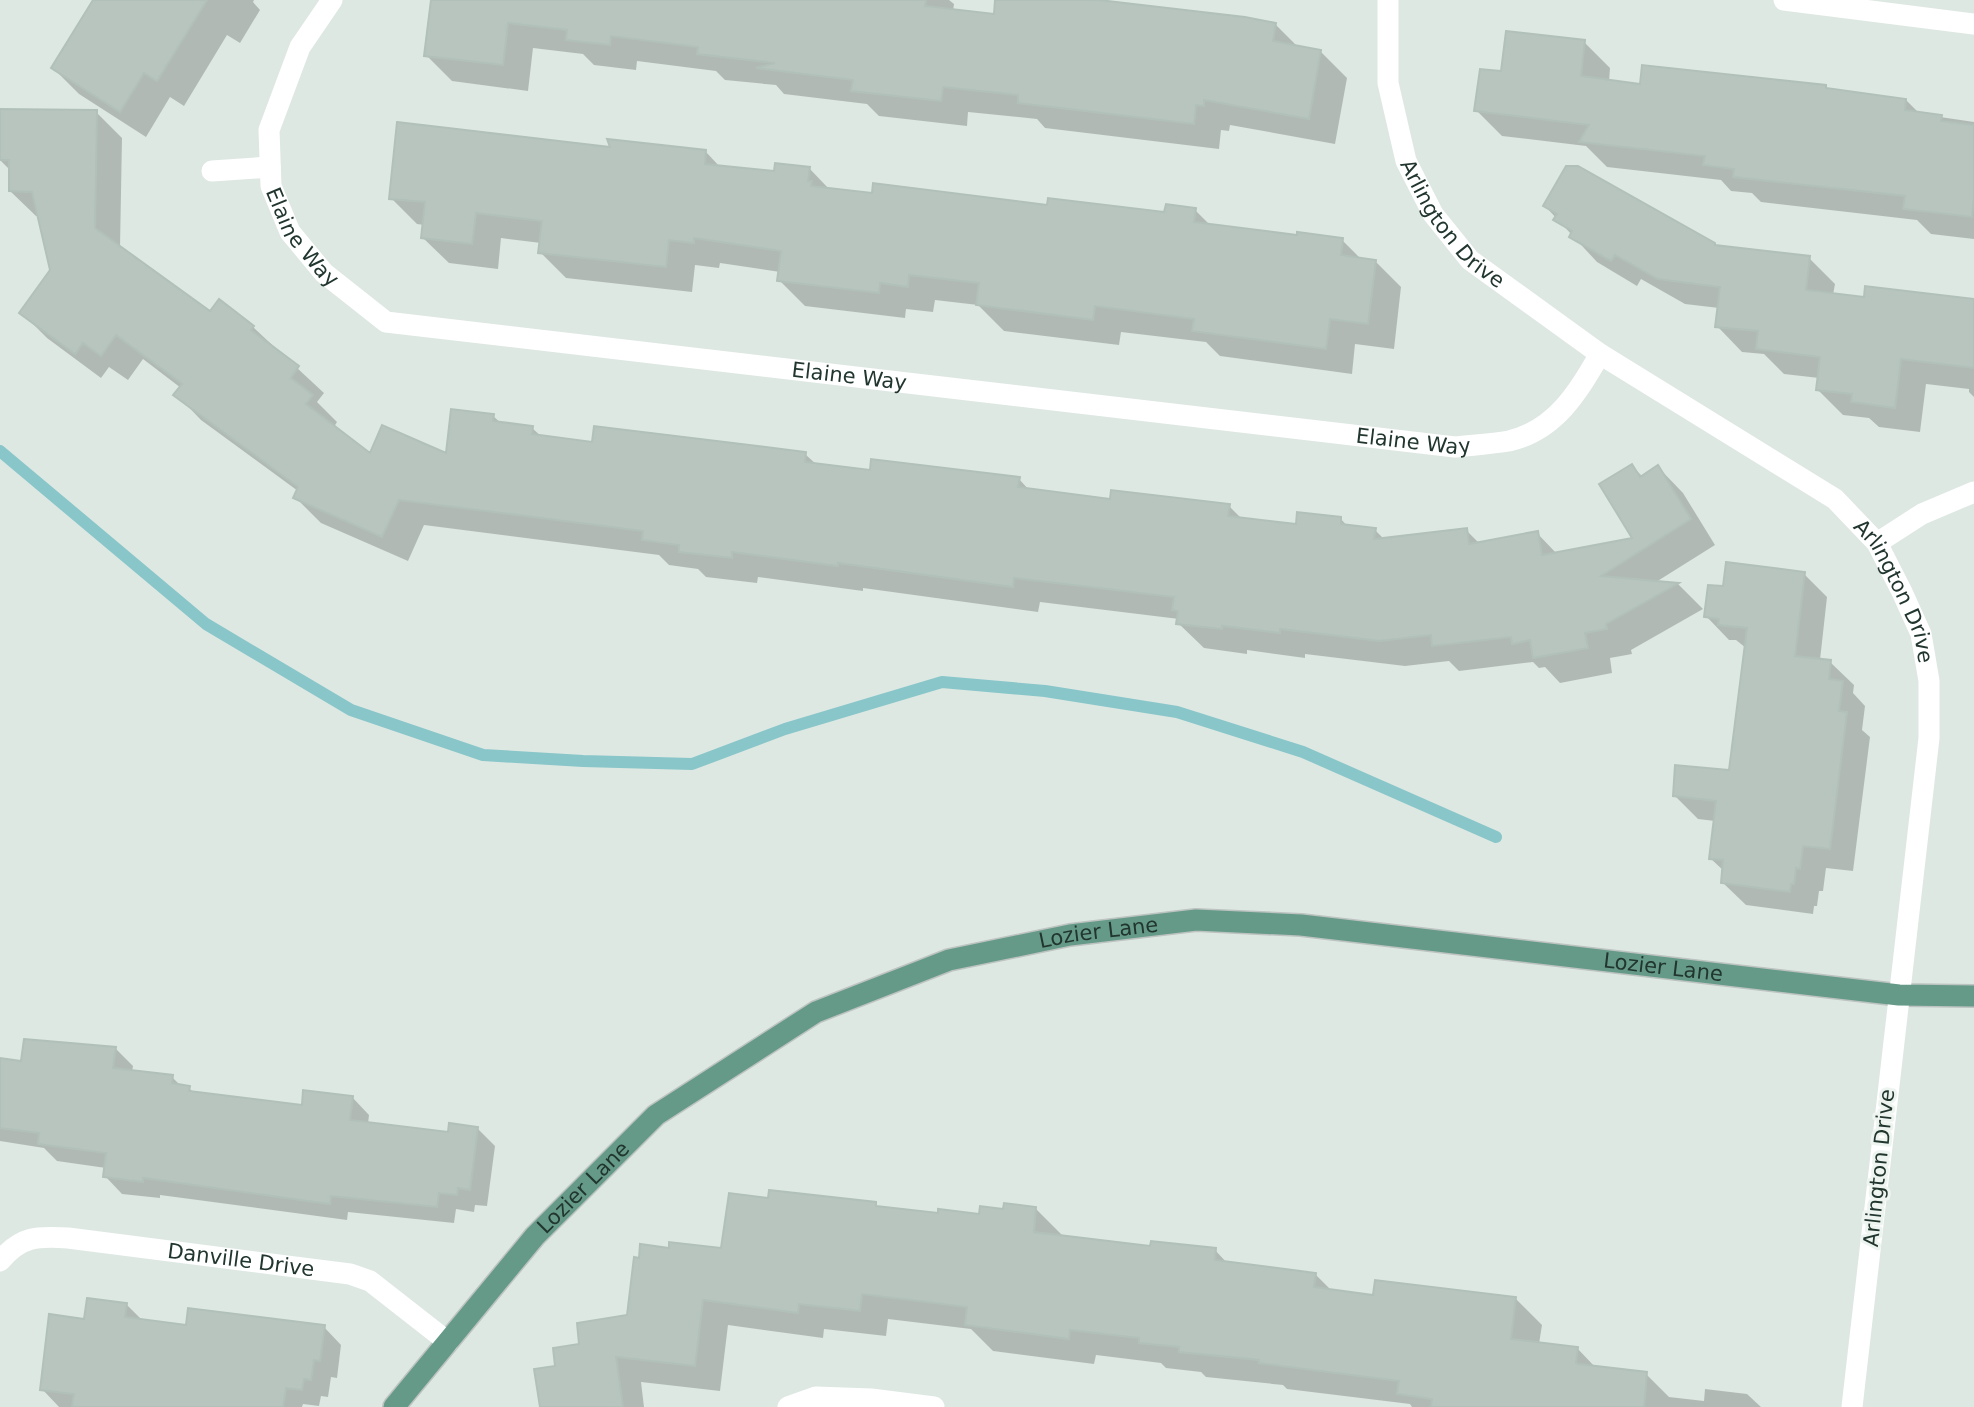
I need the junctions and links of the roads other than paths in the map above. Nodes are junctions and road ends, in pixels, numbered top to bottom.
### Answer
1 (332, 0) edge
2 (1388, 0) edge
3 (1784, 0) edge
4 (1974, 24) edge
5 (270, 167) junction
6 (212, 171) dead end
7 (1600, 354) junction
8 (1974, 492) edge
9 (1877, 543) junction
10 (1899, 995) junction
11 (1974, 996) edge
12 (7, 1253) edge
13 (448, 1342) junction
14 (394, 1407) edge
15 (788, 1407) edge
16 (934, 1407) edge
17 (1852, 1407) edge

1 - 5 street, Elaine Way
2 - 7 street, Arlington Drive
3 - 4 street
5 - 6 street
5 - 7 street, Elaine Way
7 - 9 street, Arlington Drive
8 - 9 street
9 - 10 street, Arlington Drive
10 - 11 main road, Lozier Lane
10 - 13 main road, Lozier Lane
10 - 17 street, Arlington Drive
12 - 13 street, Danville Drive
13 - 14 main road, Lozier Lane
15 - 16 street

